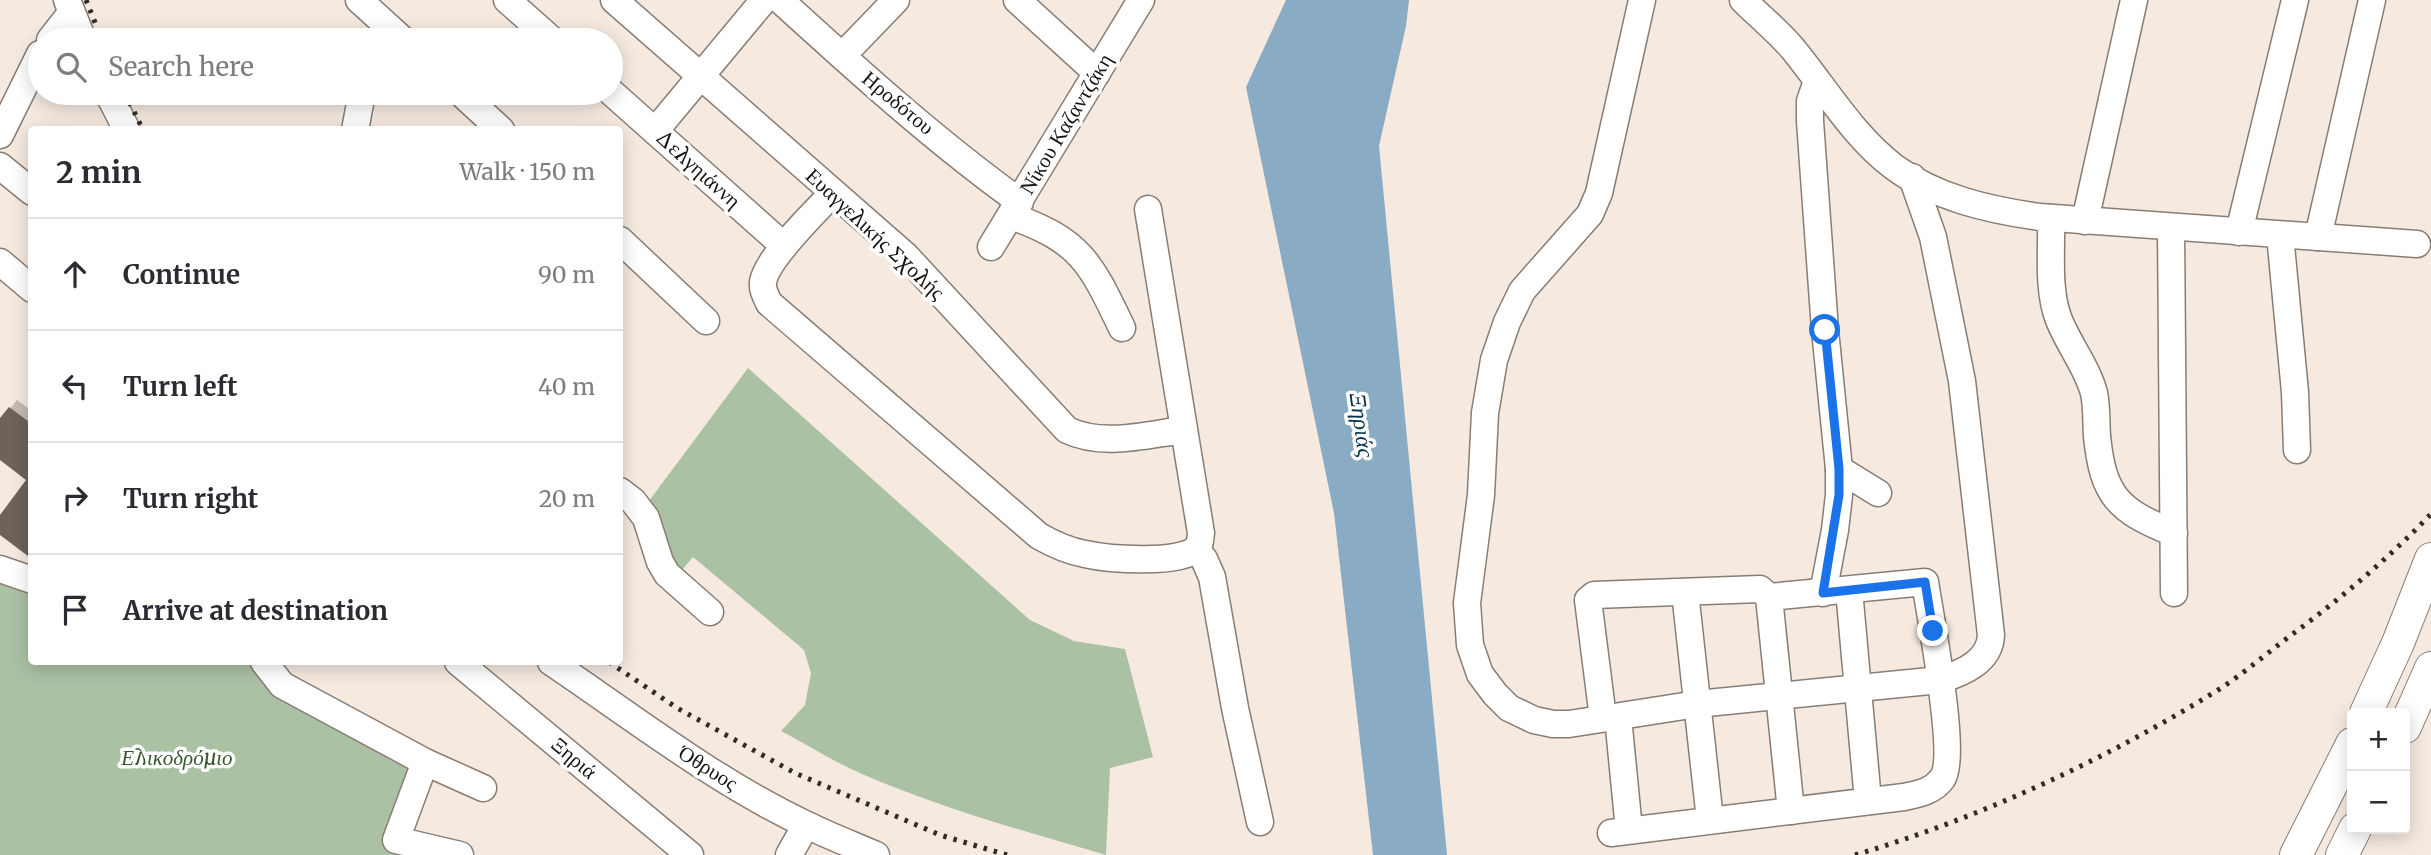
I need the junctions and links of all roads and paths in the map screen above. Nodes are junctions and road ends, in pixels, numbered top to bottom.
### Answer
1 (359, 0) edge
2 (507, 0) edge
3 (614, 0) edge
4 (764, 0) edge
5 (780, 0) edge
6 (896, 0) edge
7 (1017, 0) edge
8 (1141, 0) edge
9 (1642, 0) edge
10 (2134, 0) edge
11 (2295, 0) edge
12 (2372, 0) edge
13 (1747, 1) edge
14 (69, 6) edge
15 (57, 28) edge
16 (78, 28) edge
17 (375, 28) edge
18 (538, 28) edge
19 (842, 56) junction
20 (1097, 73) junction
21 (700, 75) junction
22 (28, 78) edge
23 (1818, 81) junction
24 (623, 103) edge
25 (114, 105) edge
26 (360, 105) edge
27 (474, 105) edge
28 (125, 126) edge
29 (356, 126) edge
30 (497, 126) edge
31 (654, 131) junction
32 (0, 135) edge
33 (0, 166) edge
34 (1912, 177) junction
35 (28, 189) edge
36 (832, 194) junction
37 (1015, 209) junction
38 (1148, 209) dead end
39 (2051, 218) junction
40 (2085, 221) junction
41 (2171, 228) junction
42 (2239, 232) junction
43 (2280, 235) junction
44 (2318, 237) junction
45 (623, 243) edge
46 (2417, 244) dead end
47 (784, 246) junction
48 (991, 247) dead end
49 (0, 262) edge
50 (28, 286) edge
51 (706, 321) dead end
52 (1122, 328) dead end
53 (1183, 430) junction
54 (2297, 450) dead end
55 (1839, 469) junction
56 (623, 493) edge
57 (1878, 493) dead end
58 (2174, 533) junction
59 (1196, 549) junction
60 (2431, 559) edge
61 (0, 569) edge
62 (28, 579) edge
63 (1836, 591) junction
64 (1685, 592) junction
65 (2174, 593) dead end
66 (1769, 597) junction
67 (710, 612) dead end
68 (266, 665) edge
69 (462, 665) edge
70 (555, 665) edge
71 (2431, 668) edge
72 (1940, 680) junction
73 (1859, 688) junction
74 (1777, 696) junction
75 (1697, 705) junction
76 (2368, 708) edge
77 (2410, 716) edge
78 (1611, 717) junction
79 (2347, 754) edge
80 (425, 762) junction
81 (483, 788) dead end
82 (1868, 801) junction
83 (1791, 811) junction
84 (1710, 821) junction
85 (1261, 822) dead end
86 (806, 825) junction
87 (2352, 834) edge
88 (679, 851) edge
89 (460, 855) edge
90 (789, 855) edge
91 (876, 855) edge
92 (2296, 855) edge
93 (2342, 855) edge

1 - 17 street
2 - 18 street
3 - 21 street, Ευαγγελικής Σχολής
4 - 21 street
5 - 19 street, Ηροδότου
6 - 19 street
7 - 20 street
8 - 20 street, Νίκου Καζαντζάκη
9 - 78 street
10 - 40 street
11 - 42 street
12 - 44 street
13 - 23 street
14 - 15 street
14 - 16 street
19 - 37 street, Ηροδότου
20 - 37 street, Νίκου Καζαντζάκη
21 - 31 street
21 - 36 street, Ευαγγελικής Σχολής
22 - 32 street
23 - 34 street
23 - 55 street
24 - 31 street, Δελγηιάννη
25 - 28 street
26 - 29 street
27 - 30 street
31 - 47 street, Δελγηιάννη
33 - 35 street
34 - 39 street
34 - 72 street
36 - 47 street
36 - 53 street, Ευαγγελικής Σχολής
37 - 48 street, Νίκου Καζαντζάκη
37 - 52 street, Ηροδότου
38 - 53 street
39 - 40 street
39 - 58 street
40 - 41 street
41 - 42 street
41 - 58 street
42 - 43 street
43 - 44 street
43 - 54 street
44 - 46 street
45 - 51 street
47 - 59 street
49 - 50 street
53 - 59 street
55 - 57 street
55 - 63 street
56 - 67 street
58 - 65 street
59 - 85 street
60 - 76 main road
61 - 62 street
63 - 66 street
63 - 72 street
63 - 73 street
64 - 66 street
64 - 75 street
64 - 78 street
66 - 74 street
68 - 80 street
69 - 88 street, Ξηριά
70 - 86 street, Όθρυος
71 - 77 main road
72 - 73 street
72 - 82 street
73 - 74 street
73 - 82 street
74 - 75 street
74 - 83 street
75 - 78 street
75 - 84 street
78 - 84 street
79 - 92 main road
80 - 81 street
80 - 89 street
82 - 83 street
83 - 84 street
86 - 90 street
86 - 91 street, Όθρυος
87 - 93 main road

